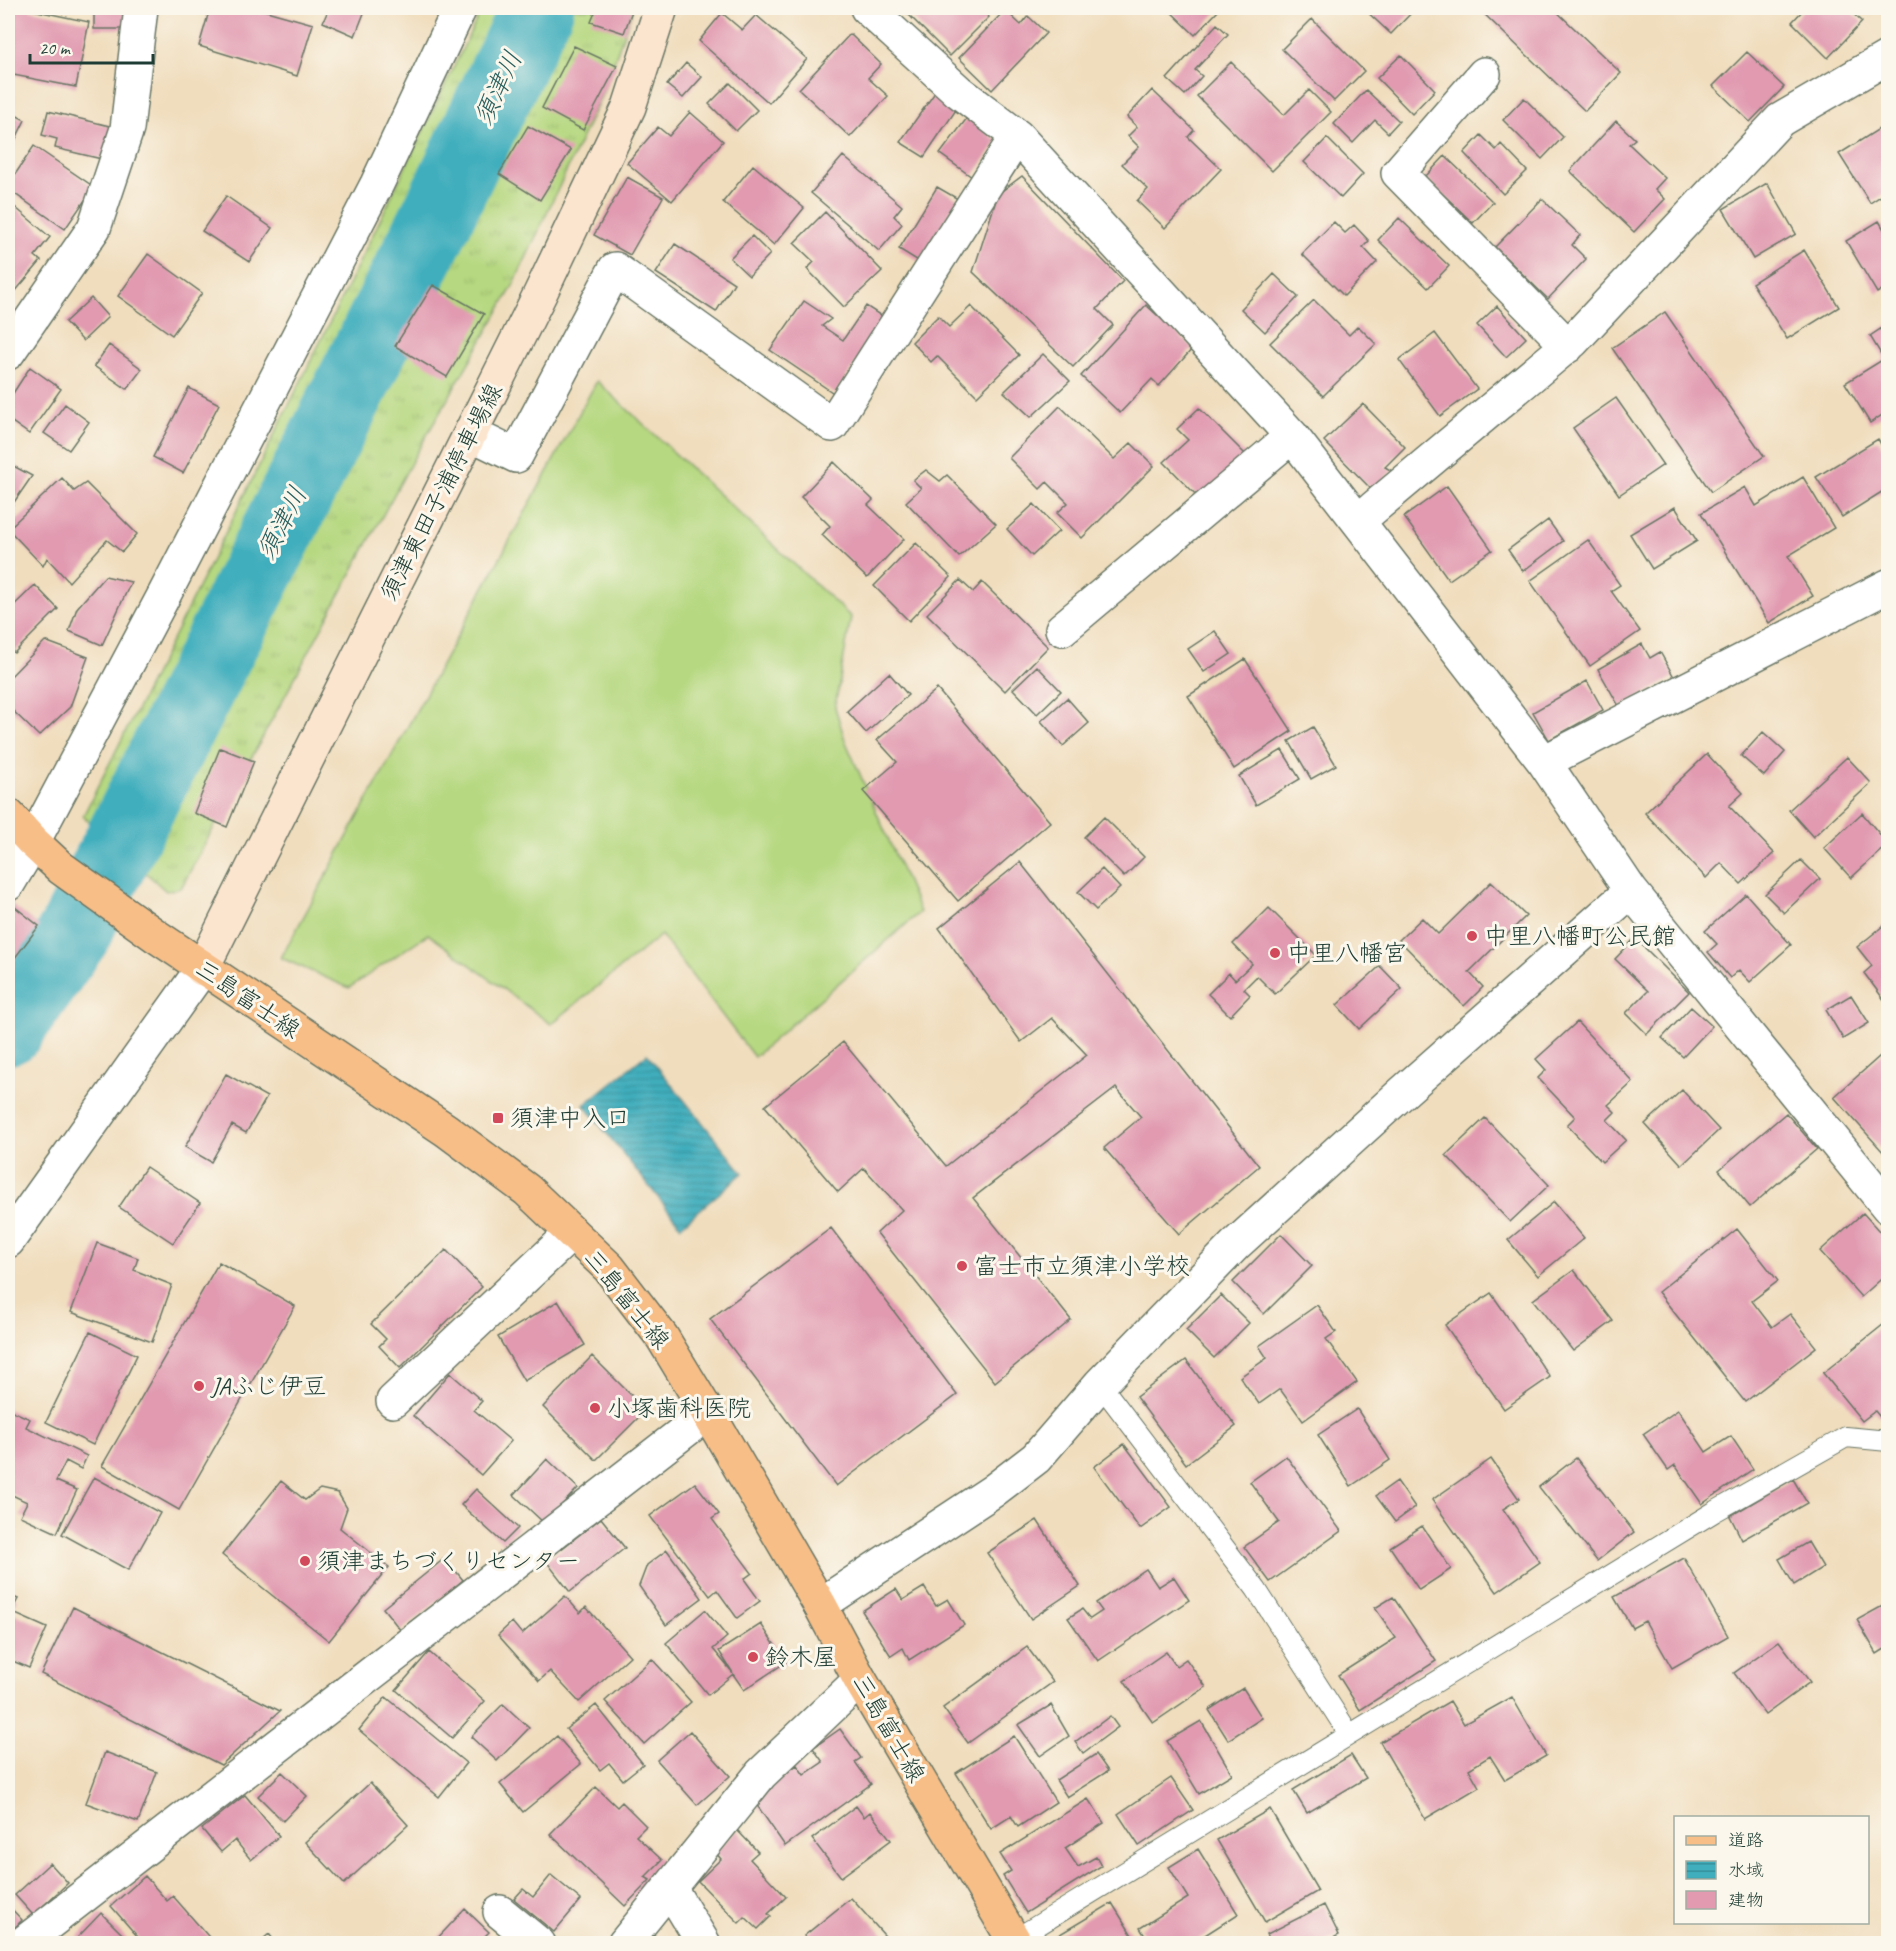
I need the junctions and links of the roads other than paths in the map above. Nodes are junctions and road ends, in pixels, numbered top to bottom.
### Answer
1 (141, 8) edge
2 (460, 8) edge
3 (661, 8) edge
4 (867, 8) edge
5 (1888, 57) edge
6 (1484, 74) dead end
7 (1017, 135) junction
8 (1568, 346) junction
9 (8, 353) edge
10 (471, 434) junction
11 (1292, 436) junction
12 (1358, 521) junction
13 (1888, 586) edge
14 (1062, 629) dead end
15 (1544, 762) junction
16 (8, 815) edge
17 (33, 842) junction
18 (8, 884) edge
19 (1631, 891) junction
20 (202, 969) junction
21 (1888, 1207) edge
22 (572, 1233) junction
23 (8, 1241) edge
24 (1101, 1384) junction
25 (393, 1401) dead end
26 (708, 1413) junction
27 (1888, 1440) edge
28 (820, 1605) junction
29 (860, 1680) junction
30 (1349, 1734) junction
31 (670, 1888) junction
32 (500, 1912) dead end
33 (1015, 1942) edge
34 (22, 1944) edge
35 (539, 1944) edge
36 (624, 1944) edge
37 (705, 1944) edge

1 - 9 street
2 - 17 street
3 - 10 main road, 須津東田子浦停車場線
4 - 7 street
5 - 8 street
6 - 8 street
7 - 10 street
7 - 11 street
8 - 12 street
10 - 20 main road, 須津東田子浦停車場線
11 - 12 street
11 - 14 street
12 - 15 street
13 - 15 street
15 - 19 street
16 - 17 main road, 三島富士線
17 - 18 street
17 - 20 main road, 三島富士線
19 - 21 street
19 - 24 street
20 - 22 main road, 三島富士線
20 - 23 street
22 - 25 street
22 - 26 main road, 三島富士線
24 - 28 street
24 - 30 lane
26 - 28 main road, 三島富士線
26 - 34 street
27 - 30 lane
28 - 29 main road, 三島富士線
29 - 31 street
29 - 33 main road, 三島富士線
30 - 33 lane
31 - 36 street
31 - 37 street
32 - 35 street

